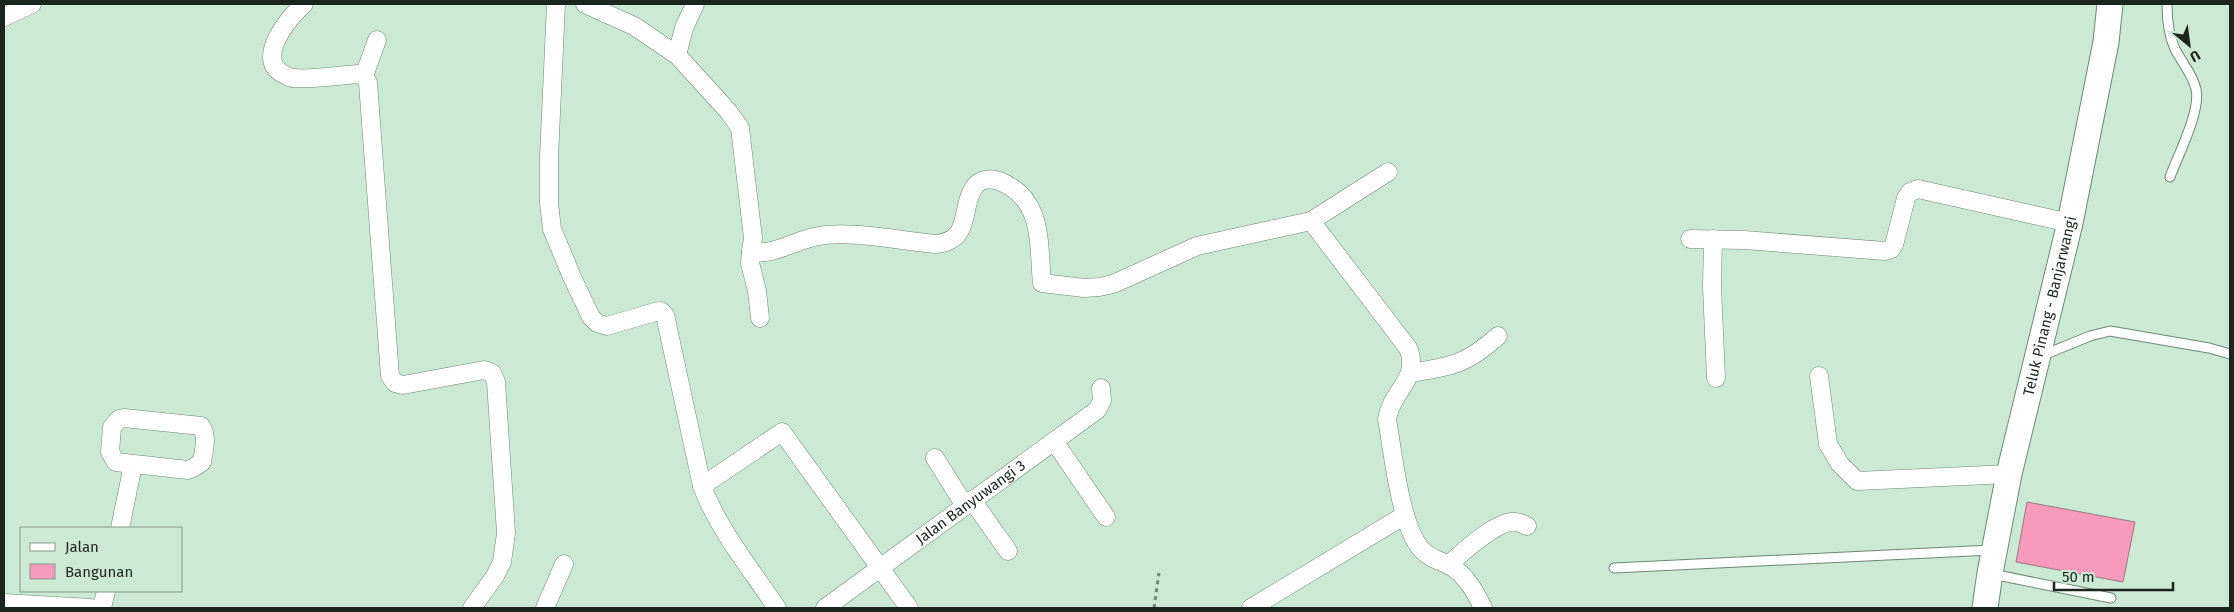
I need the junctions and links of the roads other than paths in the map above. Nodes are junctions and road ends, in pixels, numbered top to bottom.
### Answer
1 (32, 4) edge
2 (304, 4) edge
3 (556, 4) edge
4 (584, 4) edge
5 (695, 4) edge
6 (2110, 4) edge
7 (2167, 4) edge
8 (4, 17) edge
9 (377, 40) dead end
10 (677, 55) junction
11 (364, 76) junction
12 (1388, 172) dead end
13 (2170, 177) dead end
14 (1311, 221) junction
15 (2070, 223) junction
16 (1690, 239) dead end
17 (1713, 239) junction
18 (751, 252) junction
19 (760, 318) dead end
20 (1498, 336) dead end
21 (2230, 354) edge
22 (2039, 357) junction
23 (1411, 373) junction
24 (1819, 376) dead end
25 (1716, 378) dead end
26 (1101, 388) dead end
27 (1054, 441) junction
28 (935, 458) dead end
29 (133, 465) junction
30 (2009, 474) junction
31 (702, 486) junction
32 (968, 503) junction
33 (1405, 515) junction
34 (1106, 517) dead end
35 (1528, 526) dead end
36 (120, 527) edge
37 (1008, 551) dead end
38 (1992, 562) junction
39 (564, 564) dead end
40 (1448, 565) junction
41 (880, 568) junction
42 (1614, 568) dead end
43 (106, 592) edge
44 (2111, 598) dead end
45 (4, 603) edge
46 (91, 608) edge
47 (102, 608) edge
48 (472, 608) edge
49 (546, 608) edge
50 (777, 608) edge
51 (825, 608) edge
52 (909, 608) edge
53 (1251, 608) edge
54 (1484, 608) edge
55 (1985, 608) edge

1 - 8 street
2 - 11 street
3 - 31 street
4 - 10 street
5 - 10 street
6 - 15 main road, Teluk Pinang - Banjarwangi
7 - 13 lane
9 - 11 street
10 - 18 street
11 - 48 street
12 - 14 street
14 - 18 street
14 - 23 street
15 - 17 street
15 - 22 main road, Teluk Pinang - Banjarwangi
16 - 17 street
17 - 25 street
18 - 19 street
20 - 23 street
21 - 22 lane
22 - 30 main road, Teluk Pinang - Banjarwangi
23 - 33 street
24 - 30 street
26 - 27 street, Jalan Banyuwangi 3
27 - 32 street, Jalan Banyuwangi 3
27 - 34 street
28 - 32 street
29 - 29 street
29 - 36 street
30 - 38 main road, Teluk Pinang - Banjarwangi
31 - 41 street
31 - 50 street
32 - 37 street
32 - 41 street, Jalan Banyuwangi 3
33 - 40 street
33 - 53 street
35 - 40 street
38 - 42 lane
38 - 44 lane
38 - 55 main road, Teluk Pinang - Banjarwangi
39 - 49 street
40 - 54 street
41 - 51 street, Jalan Banyuwangi 3
41 - 52 street
43 - 47 street
45 - 46 street

